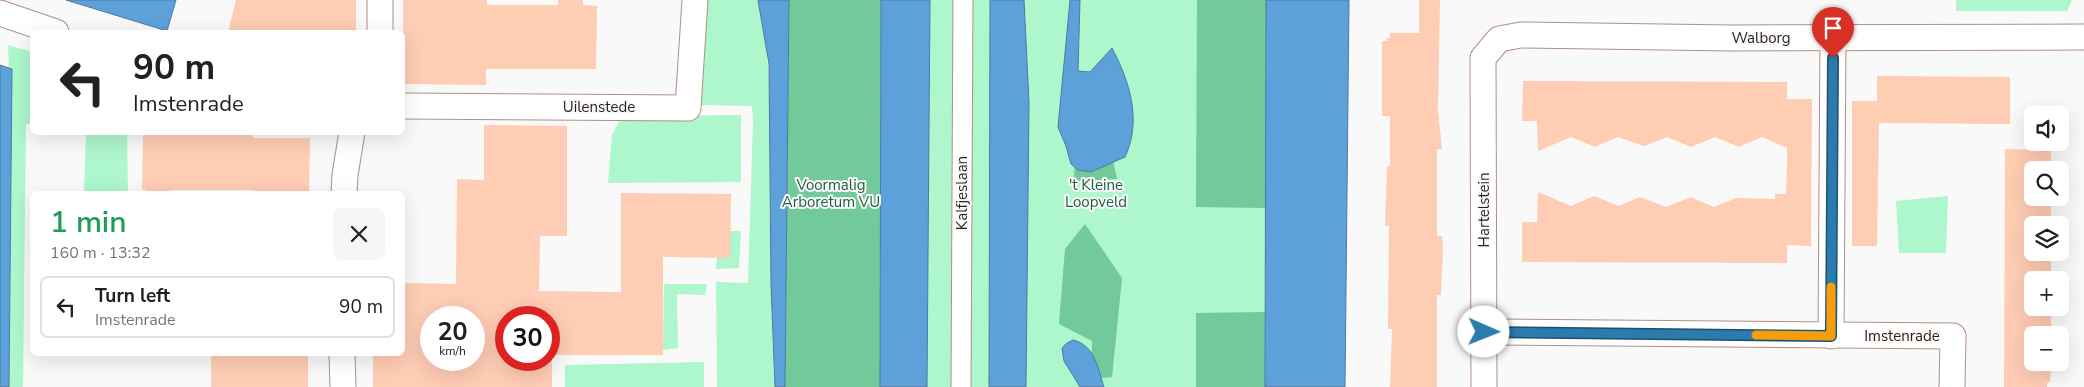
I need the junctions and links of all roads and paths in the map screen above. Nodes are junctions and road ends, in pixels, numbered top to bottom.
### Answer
1 (380, 0) edge
2 (695, 0) edge
3 (963, 0) edge
4 (0, 14) edge
5 (50, 30) edge
6 (380, 30) edge
7 (2084, 37) edge
8 (1833, 38) junction
9 (1499, 39) joint
10 (405, 106) edge
11 (352, 135) edge
12 (344, 191) edge
13 (1484, 332) junction
14 (1831, 336) junction
15 (342, 356) edge
16 (343, 387) edge
17 (961, 387) edge
18 (1484, 387) edge
19 (1952, 387) edge

1 - 6 street
2 - 10 street, Uilenstede
3 - 17 street, Kalfjeslaan
4 - 5 street
7 - 8 street, Walborg
8 - 9 street, Walborg
8 - 14 street
9 - 13 street, Hartelstein
11 - 12 street
13 - 14 street, Imstenrade
13 - 18 street, Hartelstein
14 - 19 street, Imstenrade
15 - 16 street

